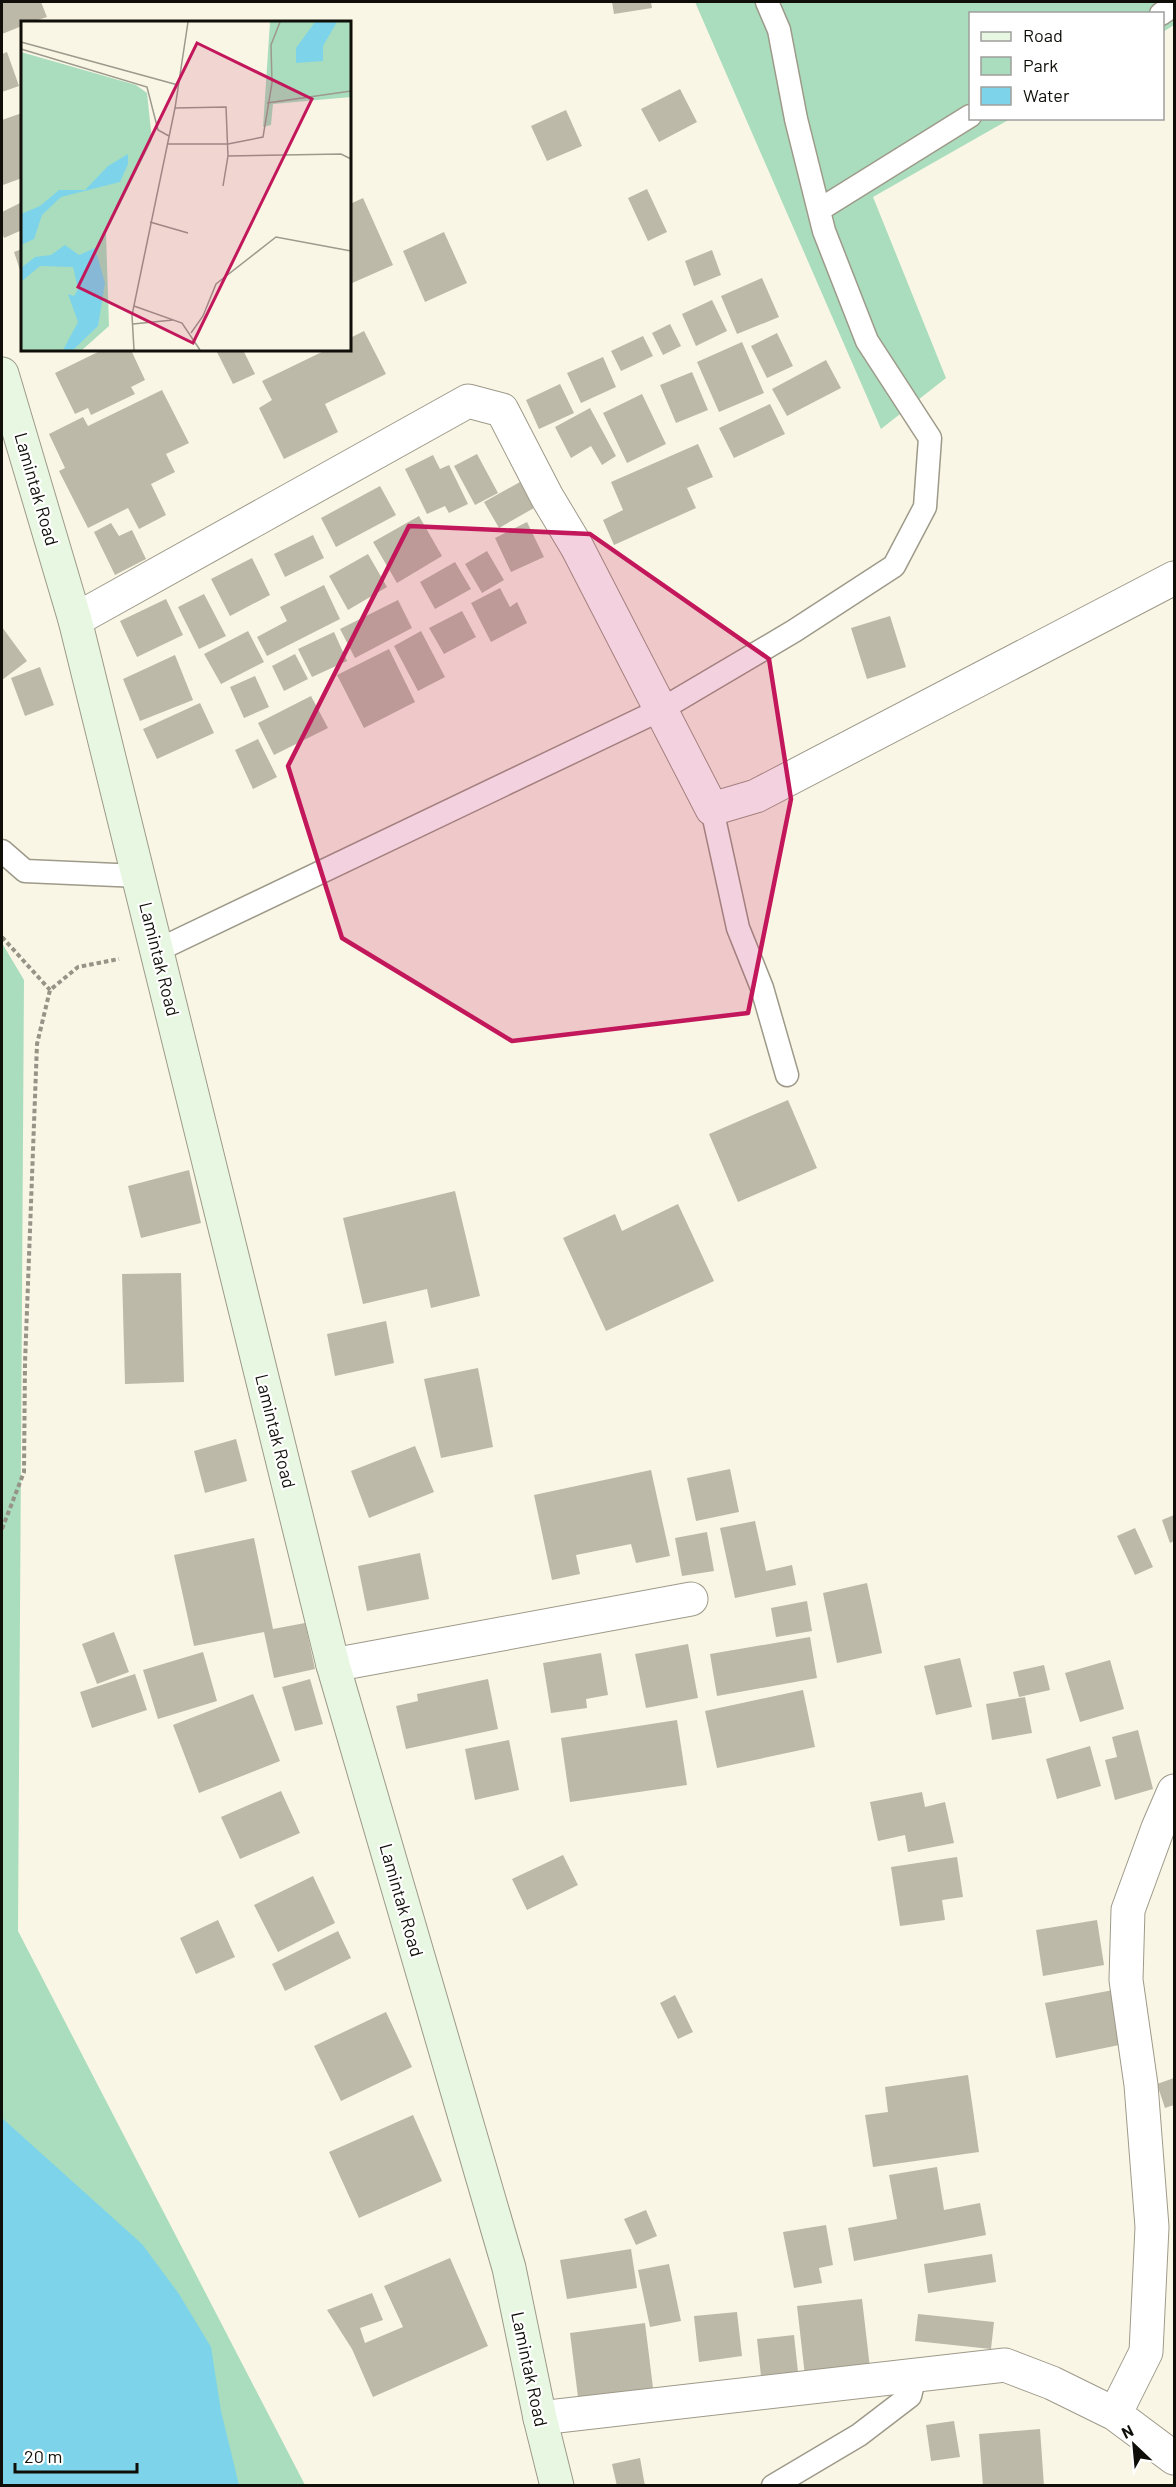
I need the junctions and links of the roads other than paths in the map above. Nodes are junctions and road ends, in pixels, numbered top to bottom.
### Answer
1 (766, 2) edge
2 (969, 117) edge
3 (819, 210) junction
4 (2, 374) edge
5 (9, 419) edge
6 (1174, 578) edge
7 (75, 620) junction
8 (662, 709) junction
9 (712, 809) junction
10 (2, 851) edge
11 (139, 876) junction
12 (158, 950) junction
13 (787, 1075) dead end
14 (691, 1599) dead end
15 (333, 1665) junction
16 (1174, 1791) edge
17 (915, 2376) junction
18 (1115, 2414) junction
19 (540, 2418) junction
20 (1174, 2458) edge
21 (557, 2486) edge
22 (773, 2486) edge

1 - 3 lane
2 - 3 lane
3 - 8 lane
4 - 5 main road, Lamintak Road
5 - 7 main road, Lamintak Road
6 - 9 street
7 - 8 street
7 - 11 main road, Lamintak Road
8 - 9 street
8 - 12 lane
9 - 13 lane
10 - 11 lane
11 - 12 main road, Lamintak Road
12 - 15 main road, Lamintak Road
14 - 15 street
15 - 19 main road, Lamintak Road
16 - 18 street
17 - 18 street
17 - 19 street
17 - 22 lane
18 - 20 street
19 - 21 main road, Lamintak Road

